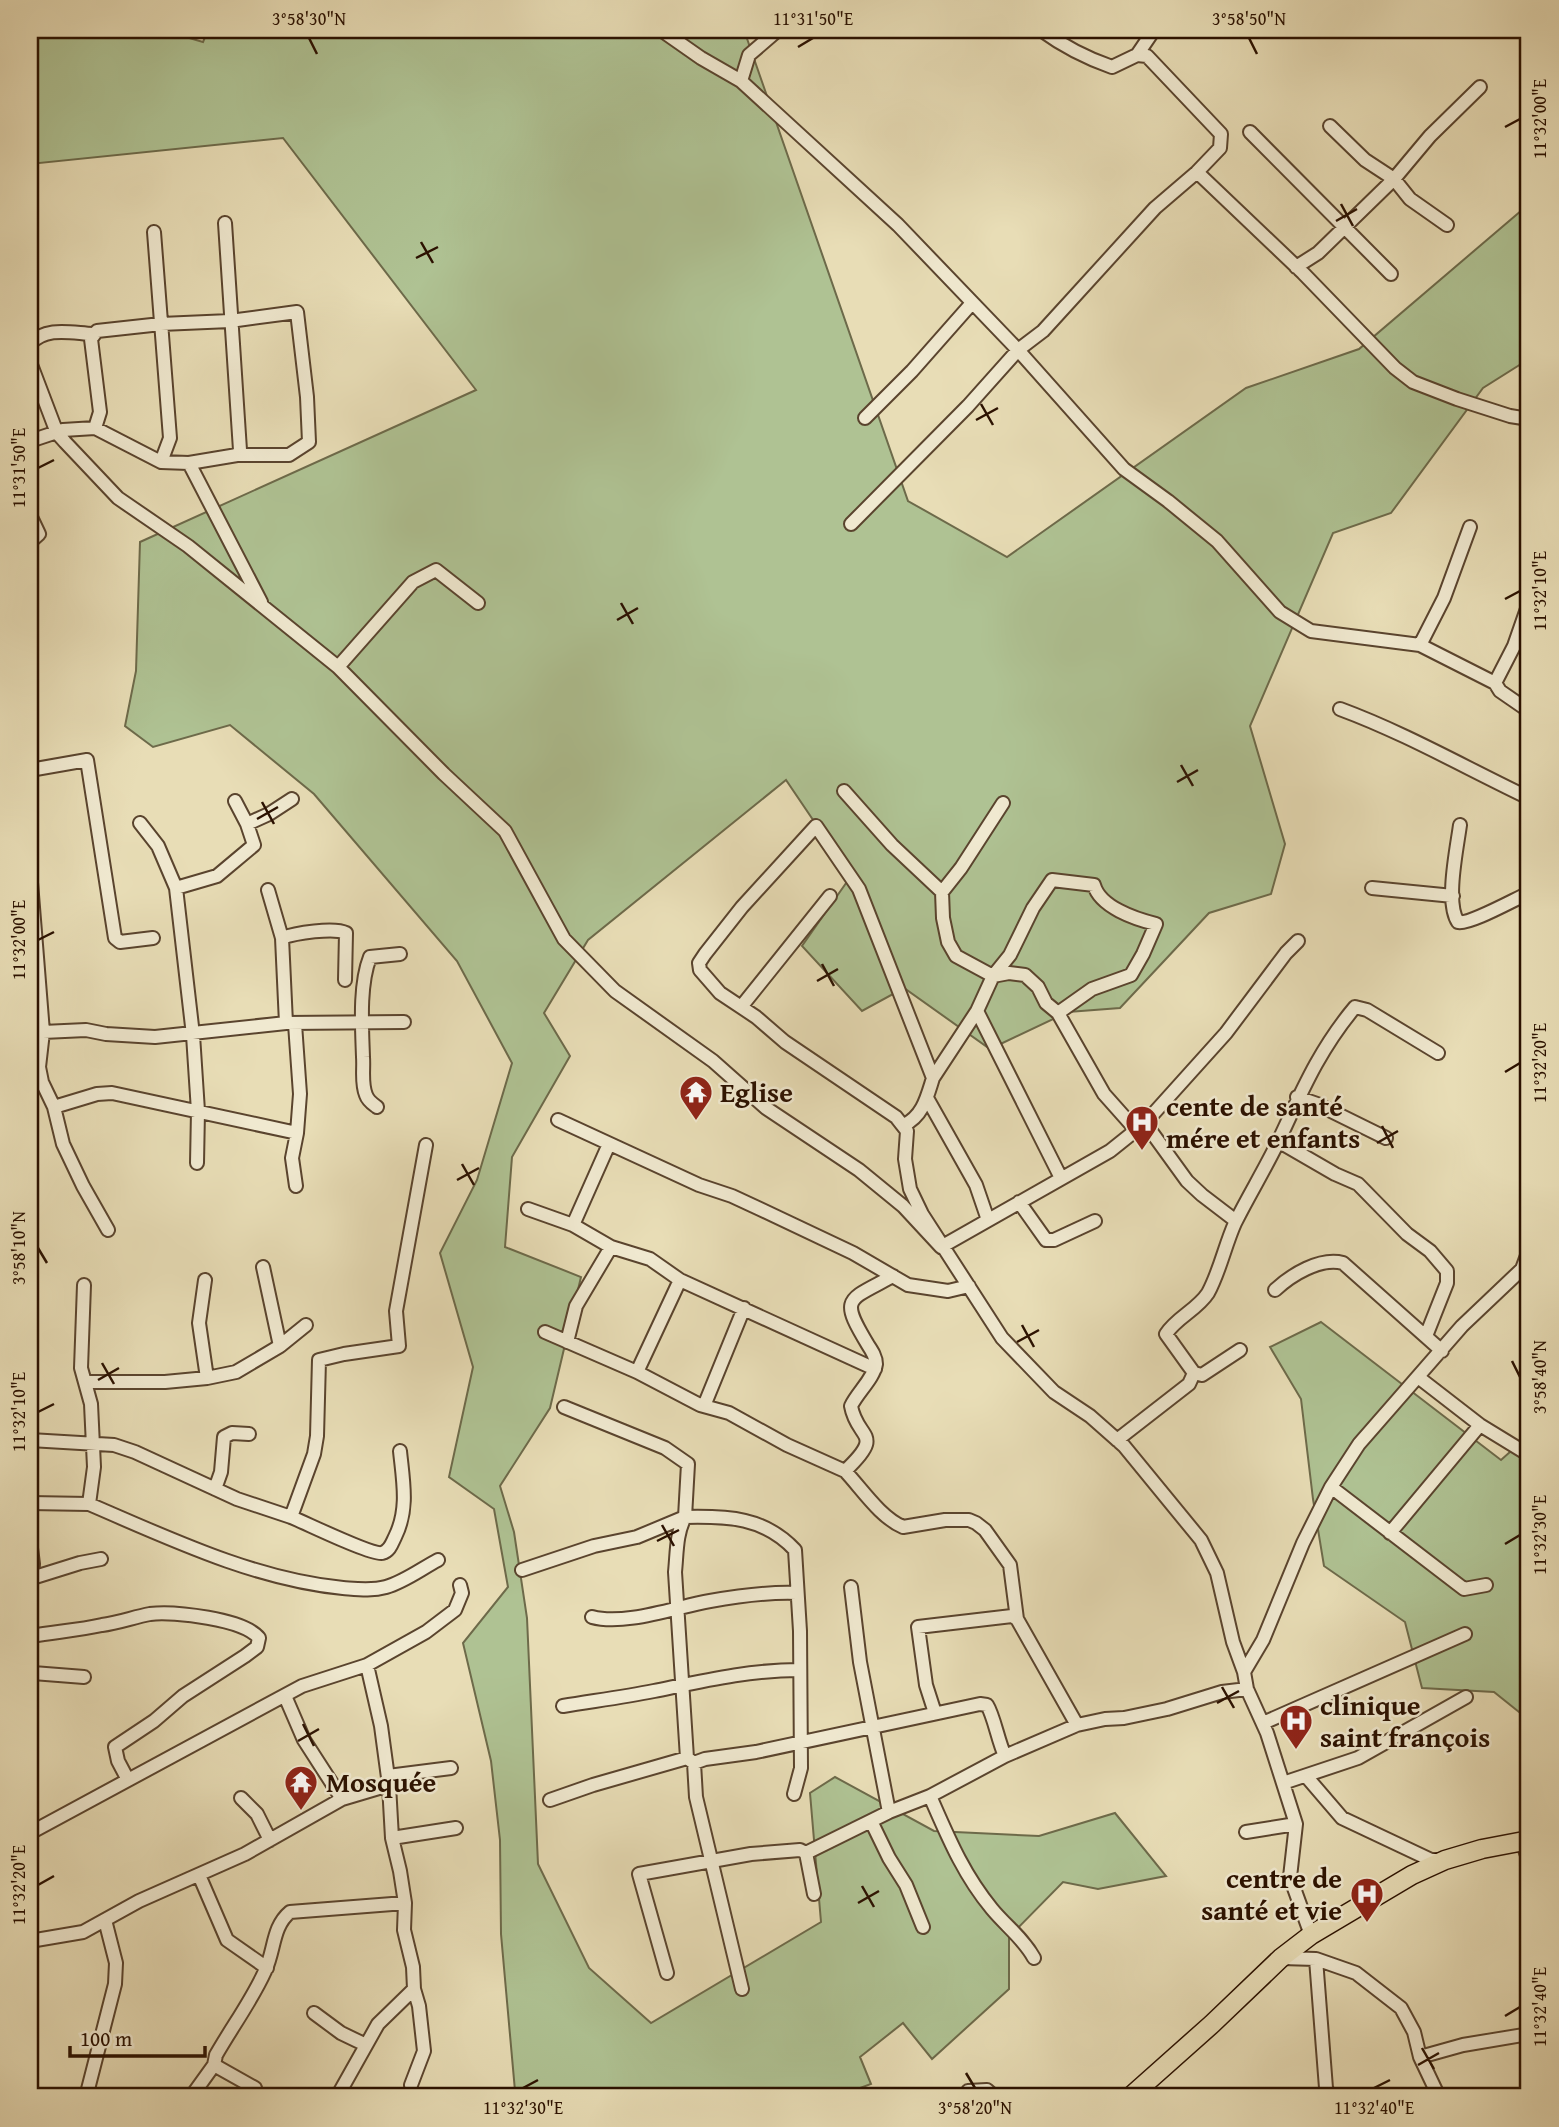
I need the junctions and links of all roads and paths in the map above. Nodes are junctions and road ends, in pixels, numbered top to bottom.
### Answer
1 (661, 30) edge
2 (778, 30) edge
3 (1041, 30) edge
4 (1154, 30) edge
5 (1060, 35) edge
6 (1137, 55) junction
7 (741, 81) junction
8 (1480, 87) dead end
9 (1330, 126) dead end
10 (1250, 132) dead end
11 (1197, 172) junction
12 (1394, 180) junction
13 (225, 223) dead end
14 (1447, 225) dead end
15 (1344, 228) junction
16 (154, 232) dead end
17 (1296, 267) junction
18 (1391, 274) dead end
19 (972, 303) junction
20 (230, 321) junction
21 (161, 324) junction
22 (93, 334) junction
23 (30, 344) edge
24 (1018, 350) junction
25 (30, 362) edge
26 (865, 418) dead end
27 (1529, 419) edge
28 (94, 428) junction
29 (57, 433) junction
30 (30, 441) edge
31 (236, 454) junction
32 (160, 462) junction
33 (189, 463) junction
34 (30, 514) edge
35 (851, 524) dead end
36 (1470, 527) dead end
37 (30, 542) edge
38 (478, 603) dead end
39 (1529, 603) edge
40 (264, 607) junction
41 (1420, 645) junction
42 (338, 667) junction
43 (1495, 683) junction
44 (1340, 709) dead end
45 (1529, 711) edge
46 (30, 770) edge
47 (844, 791) dead end
48 (1529, 798) edge
49 (292, 799) dead end
50 (235, 801) dead end
51 (1003, 803) dead end
52 (140, 823) dead end
53 (247, 824) junction
54 (1460, 825) dead end
55 (30, 870) edge
56 (176, 888) junction
57 (1372, 888) dead end
58 (268, 890) dead end
59 (943, 892) junction
60 (1529, 893) edge
61 (830, 896) dead end
62 (1452, 897) junction
63 (153, 938) dead end
64 (282, 938) junction
65 (1298, 940) dead end
66 (400, 954) dead end
67 (993, 976) junction
68 (345, 980) dead end
69 (741, 1007) junction
70 (977, 1011) junction
71 (1058, 1013) junction
72 (404, 1022) dead end
73 (291, 1023) junction
74 (362, 1023) junction
75 (39, 1027) edge
76 (193, 1035) junction
77 (1438, 1053) dead end
78 (933, 1078) junction
79 (1297, 1097) junction
80 (927, 1098) junction
81 (54, 1107) junction
82 (377, 1107) dead end
83 (198, 1111) junction
84 (558, 1120) dead end
85 (904, 1125) junction
86 (1140, 1127) junction
87 (297, 1133) junction
88 (1386, 1138) dead end
89 (1278, 1141) junction
90 (610, 1144) junction
91 (426, 1145) dead end
92 (197, 1163) dead end
93 (1061, 1178) junction
94 (296, 1186) dead end
95 (1019, 1202) junction
96 (528, 1209) dead end
97 (988, 1220) junction
98 (1095, 1221) dead end
99 (1236, 1221) junction
100 (573, 1226) junction
101 (108, 1230) dead end
102 (611, 1247) junction
103 (941, 1247) junction
104 (1529, 1250) edge
105 (263, 1267) dead end
106 (1525, 1270) edge
107 (893, 1276) junction
108 (205, 1280) dead end
109 (680, 1280) junction
110 (84, 1285) dead end
111 (969, 1286) junction
112 (1275, 1290) dead end
113 (744, 1308) junction
114 (306, 1325) dead end
115 (545, 1332) dead end
116 (1426, 1336) junction
117 (567, 1342) junction
118 (279, 1346) junction
119 (1240, 1350) dead end
120 (1443, 1351) junction
121 (875, 1369) junction
122 (637, 1372) junction
123 (1194, 1373) junction
124 (1418, 1377) junction
125 (207, 1378) junction
126 (86, 1382) junction
127 (704, 1406) junction
128 (564, 1407) dead end
129 (1480, 1425) junction
130 (249, 1434) dead end
131 (30, 1440) edge
132 (1117, 1440) junction
133 (93, 1443) junction
134 (400, 1451) dead end
135 (1529, 1455) edge
136 (845, 1471) junction
137 (1331, 1487) junction
138 (215, 1489) junction
139 (30, 1503) edge
140 (89, 1504) junction
141 (291, 1517) junction
142 (685, 1517) junction
143 (1390, 1533) junction
144 (30, 1540) edge
145 (101, 1559) dead end
146 (438, 1560) dead end
147 (522, 1570) dead end
148 (30, 1580) edge
149 (460, 1585) dead end
150 (1486, 1585) dead end
151 (851, 1587) dead end
152 (796, 1593) junction
153 (30, 1608) edge
154 (677, 1609) junction
155 (592, 1617) dead end
156 (1017, 1619) junction
157 (1465, 1634) dead end
158 (32, 1636) junction
159 (367, 1665) junction
160 (799, 1670) junction
161 (1244, 1672) junction
162 (85, 1677) dead end
163 (683, 1685) junction
164 (1247, 1689) junction
165 (285, 1696) junction
166 (1466, 1698) dead end
167 (563, 1706) dead end
168 (935, 1713) junction
169 (1263, 1723) junction
170 (1077, 1725) junction
171 (873, 1728) junction
172 (802, 1742) junction
173 (1004, 1756) junction
174 (690, 1760) junction
175 (451, 1768) dead end
176 (1306, 1776) junction
177 (128, 1780) junction
178 (388, 1780) junction
179 (1283, 1783) junction
180 (794, 1794) dead end
181 (930, 1796) junction
182 (241, 1798) dead end
183 (342, 1800) junction
184 (550, 1801) dead end
185 (889, 1812) junction
186 (871, 1821) junction
187 (1296, 1824) junction
188 (456, 1828) dead end
189 (1246, 1832) dead end
190 (30, 1833) edge
191 (392, 1838) junction
192 (271, 1840) junction
193 (1526, 1840) edge
194 (806, 1853) junction
195 (710, 1860) junction
196 (1445, 1860) junction
197 (1529, 1861) edge
198 (199, 1875) junction
199 (814, 1894) dead end
200 (405, 1903) junction
201 (105, 1920) junction
202 (923, 1927) dead end
203 (1311, 1935) junction
204 (30, 1941) edge
205 (1034, 1958) dead end
206 (1281, 1958) junction
207 (1316, 1959) junction
208 (267, 1968) junction
209 (667, 1973) dead end
210 (414, 1989) junction
211 (742, 1989) dead end
212 (314, 2013) dead end
213 (1529, 2034) edge
214 (366, 2045) junction
215 (1420, 2057) junction
216 (214, 2065) junction
217 (411, 2085) dead end
218 (255, 2088) dead end
219 (968, 2091) dead end
220 (86, 2097) edge
221 (191, 2097) edge
222 (337, 2097) edge
223 (995, 2097) edge
224 (1130, 2097) edge
225 (1330, 2097) edge
226 (1439, 2097) edge

1 - 7 street
2 - 7 street
3 - 5 street
4 - 6 street
5 - 6 street
6 - 11 street
7 - 19 street
8 - 12 street
9 - 12 street
10 - 15 street
11 - 17 street
11 - 24 street
12 - 14 street
12 - 15 street
13 - 20 street
15 - 17 street
15 - 18 street
16 - 21 street
17 - 27 street
19 - 24 street
19 - 26 street
20 - 21 street
20 - 31 street
20 - 31 street
21 - 22 street
21 - 32 street
22 - 23 street
22 - 28 street
24 - 35 street
24 - 41 street
25 - 29 street
28 - 29 street
28 - 32 street
29 - 30 street
29 - 40 street
31 - 33 street
32 - 33 street
33 - 40 street
34 - 37 street
36 - 41 street
38 - 42 street
39 - 43 street
40 - 42 street
41 - 43 street
42 - 103 street
43 - 45 street
44 - 48 street
46 - 63 street
47 - 59 street
49 - 53 street
50 - 53 street
51 - 59 street
52 - 56 street
53 - 56 street
54 - 62 street
55 - 75 street
56 - 76 street
57 - 62 street
58 - 64 street
59 - 67 street
60 - 62 street
61 - 69 street
64 - 68 street
64 - 73 street
65 - 86 street
66 - 74 street
67 - 70 street
67 - 71 street
67 - 71 street
69 - 78 street
69 - 85 street
70 - 78 street
70 - 93 street
71 - 86 street
72 - 74 street
73 - 74 street
73 - 76 street
73 - 87 street
74 - 82 street
75 - 76 street
75 - 81 street
76 - 83 street
77 - 79 street
78 - 80 street
79 - 88 street
79 - 89 street
80 - 85 street
80 - 97 street
81 - 83 street
81 - 101 street
83 - 87 street
83 - 92 street
84 - 90 street
85 - 103 street
86 - 93 street
86 - 99 street
87 - 94 street
89 - 99 street
89 - 116 street
90 - 100 street
90 - 107 street
91 - 141 street
93 - 95 street
95 - 97 street
95 - 98 street
96 - 100 street
97 - 103 street
99 - 123 street
100 - 102 street
102 - 109 street
102 - 117 street
103 - 111 street
104 - 106 street
105 - 118 street
106 - 120 street
107 - 111 street
107 - 121 street
108 - 125 street
109 - 113 street
109 - 122 street
110 - 126 street
111 - 132 street
112 - 116 street
113 - 121 street
113 - 127 street
114 - 118 street
115 - 117 street
116 - 120 street
117 - 122 street
118 - 125 street
119 - 123 street
120 - 124 street
121 - 136 street
122 - 127 street
123 - 132 street
124 - 129 street
124 - 137 street
125 - 126 street
126 - 133 street
127 - 136 street
128 - 142 street
129 - 135 street
129 - 143 street
130 - 138 street
131 - 133 street
132 - 161 street
133 - 138 street
133 - 140 street
134 - 141 street
136 - 156 street
137 - 143 street
137 - 161 street
138 - 141 street
139 - 140 street
140 - 146 street
142 - 147 street
142 - 152 street
142 - 154 street
143 - 150 street
144 - 148 street
145 - 148 street
149 - 159 street
151 - 171 street
152 - 154 street
152 - 160 street
153 - 158 street
154 - 155 street
154 - 163 street
156 - 168 street
156 - 170 street
157 - 169 street
158 - 162 street
158 - 177 street
159 - 165 street
159 - 178 street
160 - 163 street
160 - 172 street
161 - 164 street
163 - 167 street
163 - 174 street
164 - 169 street
164 - 170 street
165 - 177 street
165 - 183 street
166 - 176 street
168 - 171 street
168 - 173 street
169 - 179 street
170 - 173 street
171 - 172 street
171 - 185 street
172 - 174 street
172 - 180 street
173 - 181 street
174 - 184 street
174 - 195 street
175 - 178 street
176 - 179 street
176 - 196 street
177 - 190 street
178 - 183 street
178 - 191 street
179 - 187 street
181 - 185 street
181 - 205 street
182 - 192 street
183 - 192 street
185 - 186 street
186 - 194 street
186 - 202 street
187 - 189 street
187 - 203 street
188 - 191 street
191 - 200 street
192 - 198 street
193 - 196 highway
193 - 197 street
194 - 195 street
194 - 199 street
195 - 209 street
195 - 211 street
196 - 203 highway
198 - 201 street
198 - 208 street
200 - 208 street
200 - 210 street
201 - 204 street
201 - 220 street
203 - 206 highway
206 - 207 street
206 - 224 highway
207 - 215 street
207 - 225 street
208 - 216 street
210 - 214 street
210 - 217 street
212 - 214 street
213 - 215 street
214 - 222 street
215 - 226 street
216 - 218 street
216 - 221 street
219 - 223 street

